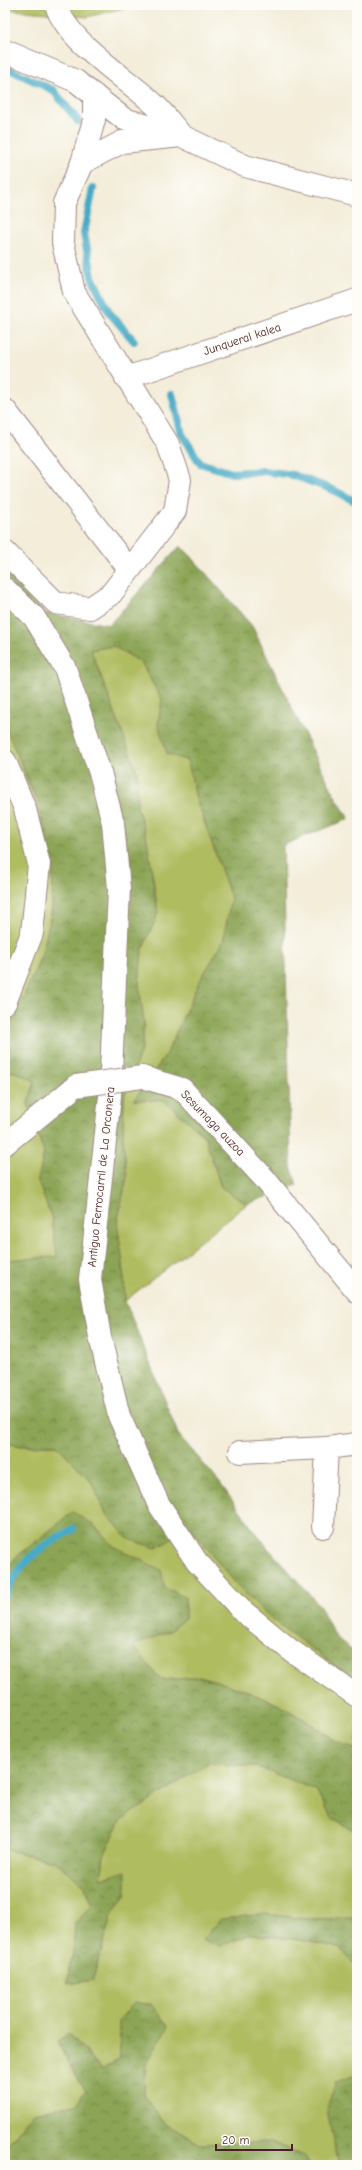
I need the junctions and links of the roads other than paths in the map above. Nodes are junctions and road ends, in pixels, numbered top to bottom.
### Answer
1 (56, 5) edge
2 (5, 51) edge
3 (94, 95) junction
4 (182, 136) junction
5 (82, 163) junction
6 (357, 195) edge
7 (357, 300) edge
8 (126, 378) junction
9 (5, 410) edge
10 (5, 552) edge
11 (130, 570) junction
12 (5, 589) edge
13 (5, 761) edge
14 (5, 1003) edge
15 (5, 1144) edge
16 (357, 1291) edge
17 (357, 1444) edge
18 (327, 1448) junction
19 (240, 1452) dead end
20 (323, 1527) dead end
21 (357, 1696) edge

1 - 4 street
2 - 3 street
3 - 4 street
3 - 5 street
4 - 5 street
4 - 6 street
5 - 8 street
7 - 8 street, Junqueral kalea
8 - 11 street
9 - 11 street
10 - 11 street
12 - 21 street, Antiguo Ferrocarril de La Orconera
13 - 14 street
15 - 16 street, Sesumaga auzoa, bridge
17 - 18 street
18 - 19 street
18 - 20 street

